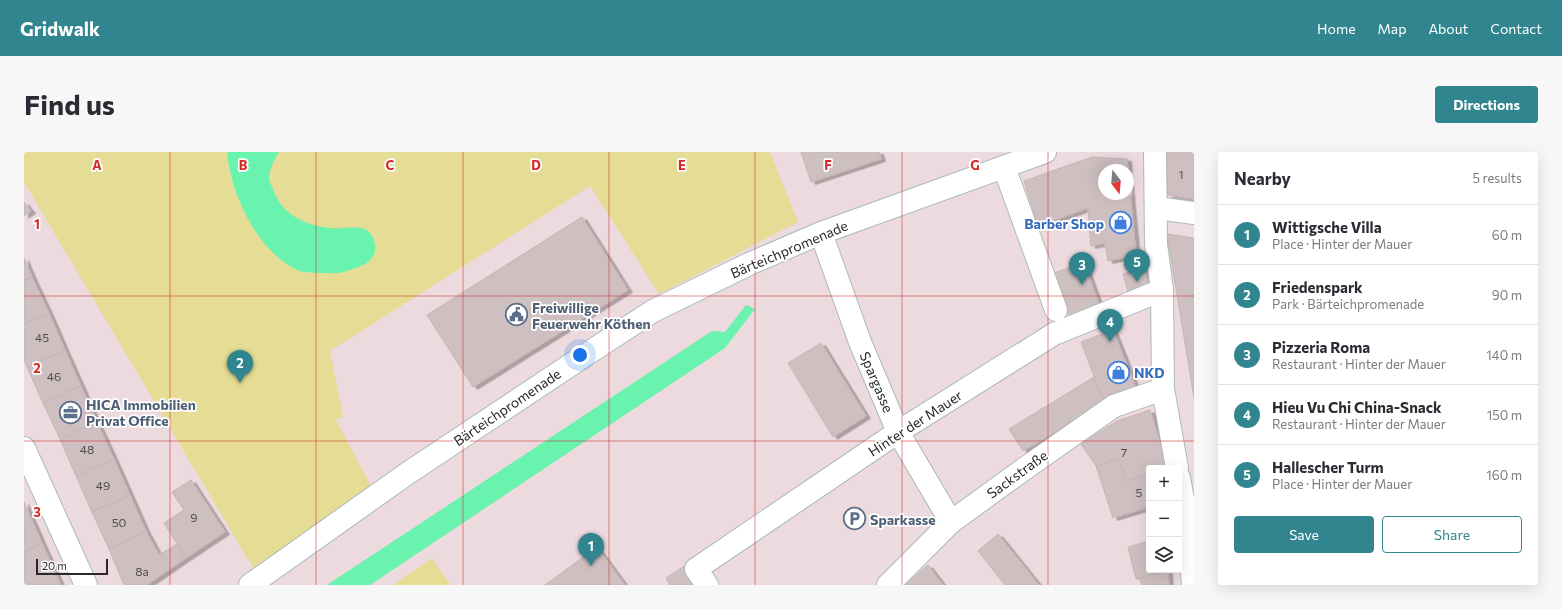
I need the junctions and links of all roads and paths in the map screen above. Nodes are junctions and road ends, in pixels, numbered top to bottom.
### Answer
1 (1045, 152) edge
2 (1156, 152) edge
3 (1004, 167) junction
4 (1156, 208) junction
5 (1194, 213) edge
6 (821, 233) junction
7 (1162, 290) junction
8 (1056, 310) dead end
9 (1163, 390) junction
10 (898, 432) junction
11 (24, 448) edge
12 (1176, 465) edge
13 (1182, 494) edge
14 (951, 522) junction
15 (86, 585) edge
16 (250, 585) edge
17 (707, 585) edge
18 (888, 585) edge
19 (1193, 585) edge

1 - 3 street, Bärteichpromenade
2 - 4 street
3 - 6 street, Bärteichpromenade
3 - 8 street
4 - 5 street
4 - 7 street
6 - 10 street, Spargasse
6 - 16 street, Bärteichpromenade
7 - 9 street
7 - 10 street, Hinter der Mauer
9 - 12 street
9 - 14 street, Sackstraße
10 - 14 street, Spargasse
10 - 17 street, Hinter der Mauer
11 - 15 street
13 - 19 street
14 - 18 street, Sackstraße

